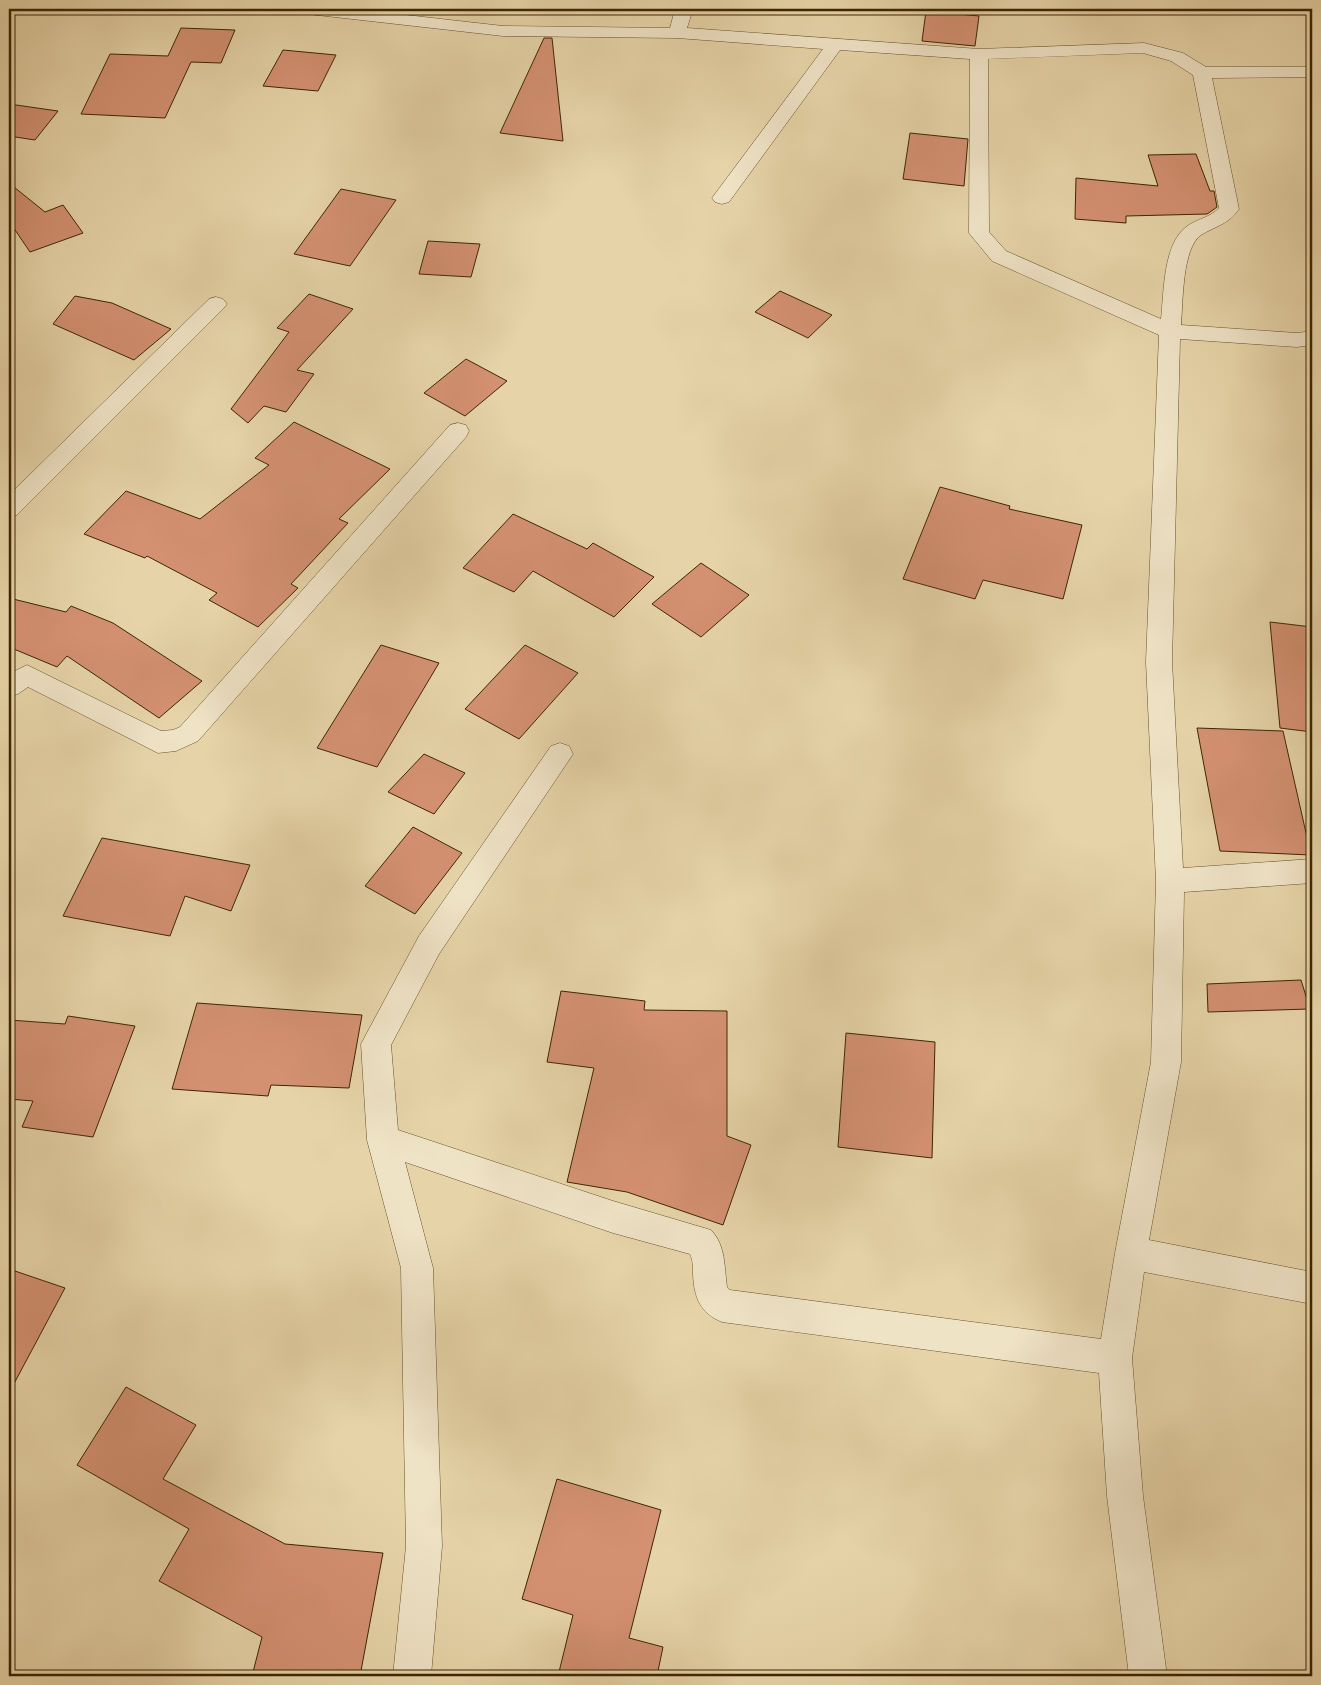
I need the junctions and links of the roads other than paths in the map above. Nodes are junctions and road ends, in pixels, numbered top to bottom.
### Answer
1 (308, 9) edge
2 (684, 9) edge
3 (677, 33) junction
4 (836, 43) junction
5 (978, 54) junction
6 (1312, 72) edge
7 (1202, 73) junction
8 (722, 198) dead end
9 (216, 304) dead end
10 (1170, 331) junction
11 (1312, 338) edge
12 (458, 430) dead end
13 (9, 509) edge
14 (15, 676) edge
15 (560, 754) dead end
16 (1312, 871) edge
17 (1170, 881) junction
18 (384, 1140) junction
19 (1130, 1253) junction
20 (1312, 1288) edge
21 (1115, 1358) junction
22 (412, 1676) edge
23 (1148, 1676) edge

1 - 3 street
2 - 3 street
3 - 4 street
4 - 5 street
4 - 8 street
5 - 7 street
5 - 10 street
6 - 7 street
7 - 10 street
9 - 13 street
10 - 11 street
10 - 17 street
12 - 14 street
15 - 18 street
16 - 17 street
17 - 19 street
18 - 21 street
18 - 22 street
19 - 20 street
19 - 21 street
21 - 23 street

